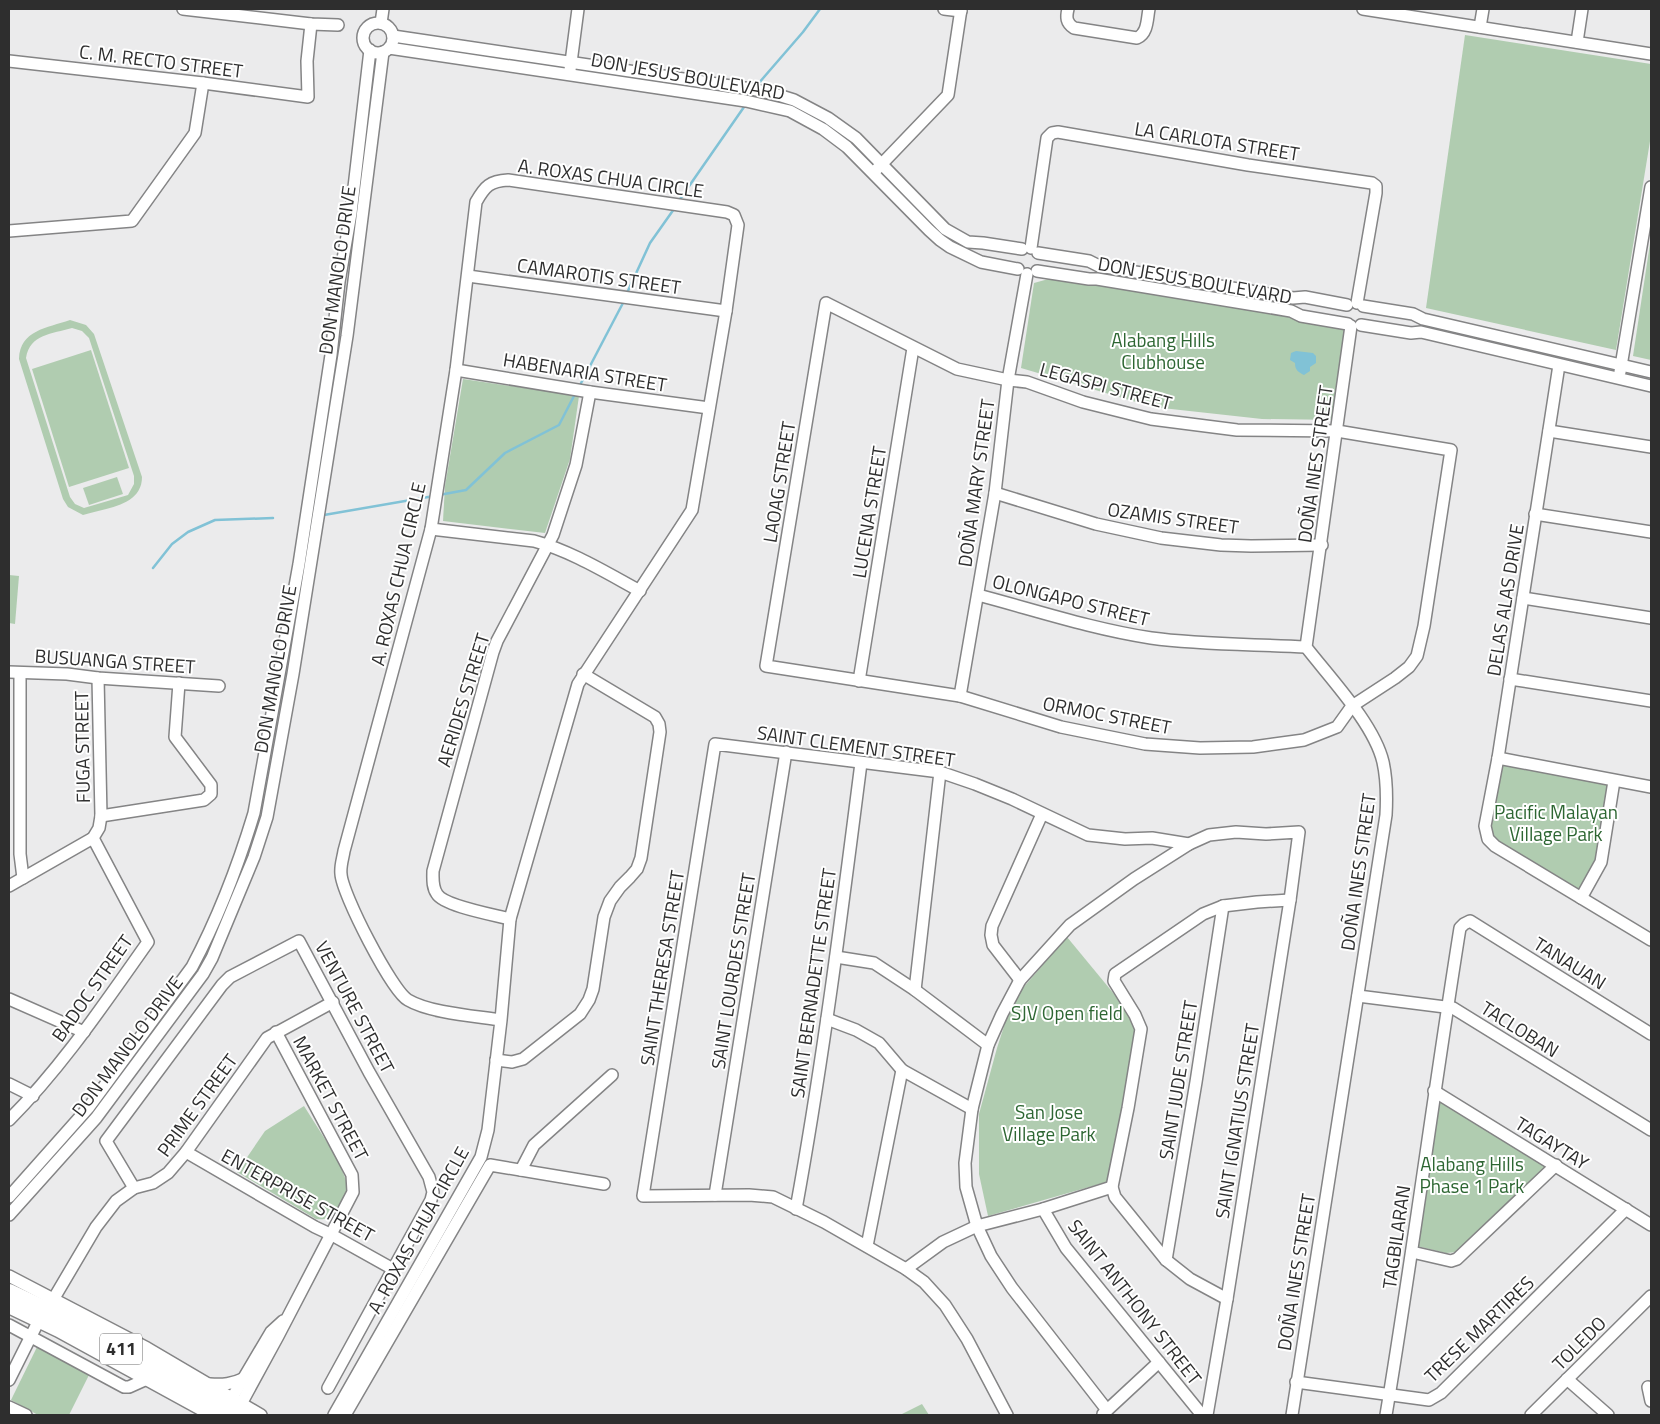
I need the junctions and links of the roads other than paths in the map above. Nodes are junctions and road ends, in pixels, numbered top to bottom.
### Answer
1 (183, 9) edge
2 (383, 9) edge
3 (578, 9) edge
4 (944, 9) edge
5 (1068, 9) edge
6 (1149, 9) edge
7 (1362, 9) edge
8 (1483, 9) edge
9 (1582, 9) edge
10 (961, 10) edge
11 (1394, 11) edge
12 (381, 23) junction
13 (311, 24) junction
14 (338, 25) dead end
15 (1480, 27) junction
16 (393, 36) junction
17 (1577, 42) junction
18 (370, 50) junction
19 (386, 50) junction
20 (1651, 54) edge
21 (9, 61) edge
22 (570, 68) junction
23 (202, 83) junction
24 (877, 169) junction
25 (1651, 187) edge
26 (9, 230) edge
27 (968, 242) junction
28 (1030, 250) junction
29 (964, 254) junction
30 (1099, 266) junction
31 (1027, 271) junction
32 (468, 276) junction
33 (1097, 279) junction
34 (340, 282) junction
35 (354, 284) junction
36 (1293, 298) junction
37 (826, 303) joint
38 (1356, 305) junction
39 (726, 311) junction
40 (1291, 312) junction
41 (1423, 319) junction
42 (1353, 325) junction
43 (1421, 332) junction
44 (1511, 340) junction
45 (1536, 345) junction
46 (913, 348) junction
47 (1508, 353) junction
48 (1533, 359) junction
49 (1621, 364) junction
50 (1559, 365) junction
51 (456, 370) junction
52 (1651, 372) edge
53 (1619, 379) junction
54 (1008, 380) junction
55 (1651, 386) edge
56 (582, 390) junction
57 (709, 408) junction
58 (321, 417) junction
59 (334, 418) junction
60 (1549, 430) junction
61 (1337, 431) junction
62 (1651, 447) edge
63 (1452, 450) joint
64 (995, 492) junction
65 (1536, 514) junction
66 (431, 529) junction
67 (1651, 532) edge
68 (548, 545) junction
69 (1322, 545) junction
70 (640, 591) junction
71 (978, 595) junction
72 (1523, 598) junction
73 (1651, 618) edge
74 (1306, 647) junction
75 (766, 666) joint
76 (281, 668) junction
77 (14, 673) edge
78 (293, 674) junction
79 (584, 674) junction
80 (98, 678) junction
81 (1510, 678) junction
82 (859, 681) junction
83 (179, 683) junction
84 (219, 686) dead end
85 (960, 696) junction
86 (1651, 701) edge
87 (1352, 706) junction
88 (715, 744) joint
89 (786, 752) junction
90 (1498, 758) junction
91 (861, 763) junction
92 (940, 772) junction
93 (1614, 780) junction
94 (1651, 787) edge
95 (1042, 814) junction
96 (101, 816) junction
97 (93, 838) junction
98 (1189, 844) junction
99 (248, 855) junction
100 (23, 878) junction
101 (9, 886) edge
102 (1581, 898) junction
103 (1290, 900) junction
104 (1223, 906) junction
105 (510, 919) junction
106 (1470, 921) joint
107 (1651, 940) edge
108 (836, 957) junction
109 (1020, 980) junction
110 (915, 990) junction
111 (1358, 996) junction
112 (9, 999) edge
113 (333, 1002) junction
114 (1447, 1006) junction
115 (827, 1019) junction
116 (501, 1020) junction
117 (84, 1032) junction
118 (276, 1032) junction
119 (1651, 1034) edge
120 (988, 1045) junction
121 (496, 1060) junction
122 (902, 1070) junction
123 (612, 1075) dead end
124 (9, 1084) edge
125 (101, 1090) junction
126 (1434, 1091) junction
127 (33, 1096) junction
128 (111, 1098) junction
129 (972, 1109) junction
130 (9, 1120) edge
131 (1651, 1130) edge
132 (186, 1152) junction
133 (1556, 1165) junction
134 (521, 1170) junction
135 (604, 1184) dead end
136 (1112, 1187) junction
137 (134, 1188) junction
138 (715, 1195) junction
139 (9, 1196) edge
140 (796, 1209) junction
141 (1044, 1209) junction
142 (1626, 1209) junction
143 (9, 1216) edge
144 (1651, 1225) edge
145 (977, 1226) junction
146 (332, 1235) junction
147 (867, 1246) junction
148 (1412, 1252) junction
149 (1166, 1260) junction
150 (393, 1269) junction
151 (906, 1269) junction
152 (9, 1276) edge
153 (9, 1292) edge
154 (1651, 1296) edge
155 (1227, 1299) junction
156 (9, 1305) edge
157 (46, 1309) junction
158 (289, 1314) junction
159 (9, 1325) edge
160 (31, 1336) junction
161 (1159, 1362) junction
162 (149, 1378) junction
163 (244, 1378) junction
164 (1567, 1379) junction
165 (9, 1380) edge
166 (1296, 1382) junction
167 (208, 1384) junction
168 (1648, 1387) dead end
169 (328, 1388) dead end
170 (1389, 1394) junction
171 (1651, 1401) edge
172 (9, 1407) edge
173 (231, 1410) edge
174 (1104, 1413) edge
175 (26, 1415) edge
176 (261, 1415) edge
177 (334, 1415) edge
178 (345, 1415) edge
179 (1007, 1415) edge
180 (1202, 1415) edge
181 (1207, 1415) edge
182 (1292, 1415) edge
183 (1386, 1415) edge
184 (1531, 1415) edge
185 (1608, 1415) edge

1 - 13 street
2 - 12 street
3 - 22 street
4 - 10 street
5 - 6 street
7 - 11 street
8 - 15 street
9 - 17 street
10 - 24 street
11 - 15 street
12 - 16 street
12 - 18 street
13 - 14 street
13 - 23 street, C. M. RECTO STREET
15 - 17 street
16 - 19 street
16 - 22 street, DON JESUS BOULEVARD
17 - 20 street
18 - 19 street
18 - 34 street, DON MANOLO DRIVE
19 - 22 street, DON JESUS BOULEVARD
19 - 35 street, DON MANOLO DRIVE
21 - 23 street, C. M. RECTO STREET
22 - 24 street, DON JESUS BOULEVARD
23 - 26 street
24 - 27 street, DON JESUS BOULEVARD
24 - 29 street, DON JESUS BOULEVARD
25 - 49 street
27 - 28 street, DON JESUS BOULEVARD
27 - 29 street
28 - 30 street, DON JESUS BOULEVARD
28 - 31 street
28 - 31 street
28 - 38 street, LA CARLOTA STREET
29 - 31 street, DON JESUS BOULEVARD
30 - 33 street
30 - 36 street, DON JESUS BOULEVARD
31 - 33 street, DON JESUS BOULEVARD
31 - 54 street, DOÑA MARY STREET
32 - 39 street, CAMAROTIS STREET
32 - 39 street, A. ROXAS CHUA CIRCLE
32 - 51 street, A. ROXAS CHUA CIRCLE
33 - 40 street, DON JESUS BOULEVARD
34 - 35 street
34 - 58 street, DON MANOLO DRIVE
35 - 59 street, DON MANOLO DRIVE
36 - 38 street, DON JESUS BOULEVARD
36 - 40 street
37 - 46 street, LEGASPI STREET
37 - 75 street, LAOAG STREET
38 - 41 street, DON JESUS BOULEVARD
38 - 42 street
38 - 42 street
39 - 57 street, A. ROXAS CHUA CIRCLE
40 - 42 street, DON JESUS BOULEVARD
41 - 43 street
41 - 44 street, DON JESUS BOULEVARD
42 - 43 street, DON JESUS BOULEVARD
42 - 61 street, DOÑA INES STREET
43 - 47 street, DON JESUS BOULEVARD
44 - 45 street, DON JESUS BOULEVARD
44 - 47 street
45 - 48 street
45 - 49 street, DON JESUS BOULEVARD
46 - 54 street, LEGASPI STREET
46 - 82 street, LUCENA STREET
47 - 48 street, DON JESUS BOULEVARD
48 - 50 street, DON JESUS BOULEVARD
49 - 52 street, DON JESUS BOULEVARD
49 - 53 street
50 - 53 street, DON JESUS BOULEVARD
50 - 60 street, DELAS ALAS DRIVE
51 - 56 street, HABENARIA STREET
51 - 66 street, A. ROXAS CHUA CIRCLE
53 - 55 street, DON JESUS BOULEVARD
54 - 61 street, LEGASPI STREET
54 - 64 street, DOÑA MARY STREET
56 - 57 street, HABENARIA STREET
56 - 68 street, AERIDES STREET
57 - 70 street, A. ROXAS CHUA CIRCLE
58 - 59 street
58 - 76 street, DON MANOLO DRIVE
59 - 78 street, DON MANOLO DRIVE
60 - 62 street
60 - 65 street, DELAS ALAS DRIVE
61 - 63 street, LEGASPI STREET
61 - 69 street, DOÑA INES STREET
63 - 87 street, ORMOC STREET
64 - 69 street, OZAMIS STREET
64 - 71 street, DOÑA MARY STREET
65 - 67 street
65 - 72 street, DELAS ALAS DRIVE
66 - 68 street
66 - 116 street, A. ROXAS CHUA CIRCLE
68 - 70 street
68 - 105 street, AERIDES STREET
69 - 74 street, DOÑA INES STREET
70 - 79 street, A. ROXAS CHUA CIRCLE
71 - 74 street, OLONGAPO STREET
71 - 85 street, DOÑA MARY STREET
72 - 73 street
72 - 81 street, DELAS ALAS DRIVE
74 - 87 street, DOÑA INES STREET
75 - 82 street, ORMOC STREET
76 - 78 street
76 - 99 street, DON MANOLO DRIVE
77 - 80 street, BUSUANGA STREET
77 - 100 street
78 - 99 street, DON MANOLO DRIVE
79 - 105 street, A. ROXAS CHUA CIRCLE
79 - 121 street
80 - 83 street, BUSUANGA STREET
80 - 96 street, FUGA STREET
81 - 86 street
81 - 90 street, DELAS ALAS DRIVE
82 - 85 street, ORMOC STREET
83 - 84 street, BUSUANGA STREET
83 - 96 street
85 - 87 street, ORMOC STREET
87 - 111 street, DOÑA INES STREET
88 - 89 street, SAINT CLEMENT STREET
88 - 138 street, SAINT THERESA STREET
89 - 91 street, SAINT CLEMENT STREET
89 - 138 street, SAINT LOURDES STREET
90 - 93 street
90 - 102 street, DELAS ALAS DRIVE
91 - 92 street, SAINT CLEMENT STREET
91 - 108 street, SAINT BERNADETTE STREET
92 - 95 street, SAINT CLEMENT STREET
92 - 110 street
93 - 94 street
93 - 102 street
95 - 98 street, SAINT CLEMENT STREET
95 - 109 street
96 - 97 street
97 - 100 street
97 - 117 street, BADOC STREET
98 - 103 street, SAINT IGNATIUS STREET
98 - 109 street
99 - 125 street, DON MANOLO DRIVE
99 - 128 street, DON MANOLO DRIVE
100 - 101 street
102 - 107 street
103 - 104 street
103 - 155 street, SAINT IGNATIUS STREET
104 - 136 street
104 - 149 street, SAINT JUDE STREET
105 - 116 street, A. ROXAS CHUA CIRCLE
106 - 114 street, TAGBILARAN
106 - 119 street, TANAUAN
108 - 110 street
108 - 115 street, SAINT BERNADETTE STREET
109 - 120 street
110 - 120 street
111 - 114 street, TACLOBAN
111 - 166 street, DOÑA INES STREET
112 - 117 street
113 - 118 street, PRIME STREET
113 - 137 street, VENTURE STREET
113 - 150 street, VENTURE STREET
114 - 126 street, TAGBILARAN
114 - 131 street, TACLOBAN
115 - 122 street
115 - 140 street, SAINT BERNADETTE STREET
116 - 121 street, A. ROXAS CHUA CIRCLE
117 - 127 street, BADOC STREET
118 - 132 street, PRIME STREET
118 - 146 street, MARKET STREET
120 - 129 street
121 - 177 street, A. ROXAS CHUA CIRCLE
122 - 129 street
122 - 147 street
123 - 134 street
124 - 127 street
125 - 128 street
125 - 139 street, DON MANOLO DRIVE
126 - 133 street, TAGAYTAY
126 - 148 street, TAGBILARAN
127 - 130 street, BADOC STREET
128 - 143 street, DON MANOLO DRIVE
129 - 145 street
132 - 137 street, PRIME STREET
132 - 146 street, ENTERPRISE STREET
133 - 142 street, TAGAYTAY
133 - 148 street
134 - 135 street
134 - 178 street
136 - 141 street
136 - 149 street
137 - 157 street, PRIME STREET
138 - 140 street
140 - 147 street
141 - 145 street
141 - 161 street, SAINT ANTHONY STREET
142 - 144 street, TAGAYTAY
142 - 170 street, TRESE MARTIRES
145 - 151 street
145 - 174 street
146 - 150 street, ENTERPRISE STREET
146 - 158 street, MARKET STREET
147 - 151 street
148 - 170 street, TAGBILARAN
149 - 155 street
150 - 169 street, VENTURE STREET
151 - 179 street
152 - 157 street
153 - 157 highway, 411
154 - 164 street, TOLEDO
155 - 181 street, SAINT IGNATIUS STREET
156 - 157 highway, 411
157 - 160 street, PRIME STREET
157 - 162 highway, 411
157 - 167 street
157 - 173 highway, 411
158 - 163 street, MARKET STREET
158 - 173 street, MARKET STREET
159 - 160 street
160 - 162 street
160 - 165 street, PRIME STREET
161 - 174 street
161 - 180 street, SAINT ANTHONY STREET
162 - 173 highway, 411
163 - 167 street
163 - 173 street, MARKET STREET
164 - 184 street, TOLEDO
164 - 185 street
166 - 170 street, TRESE MARTIRES
166 - 182 street, DOÑA INES STREET
167 - 173 street
168 - 171 street
170 - 183 street, TAGBILARAN
172 - 175 street
173 - 176 street

